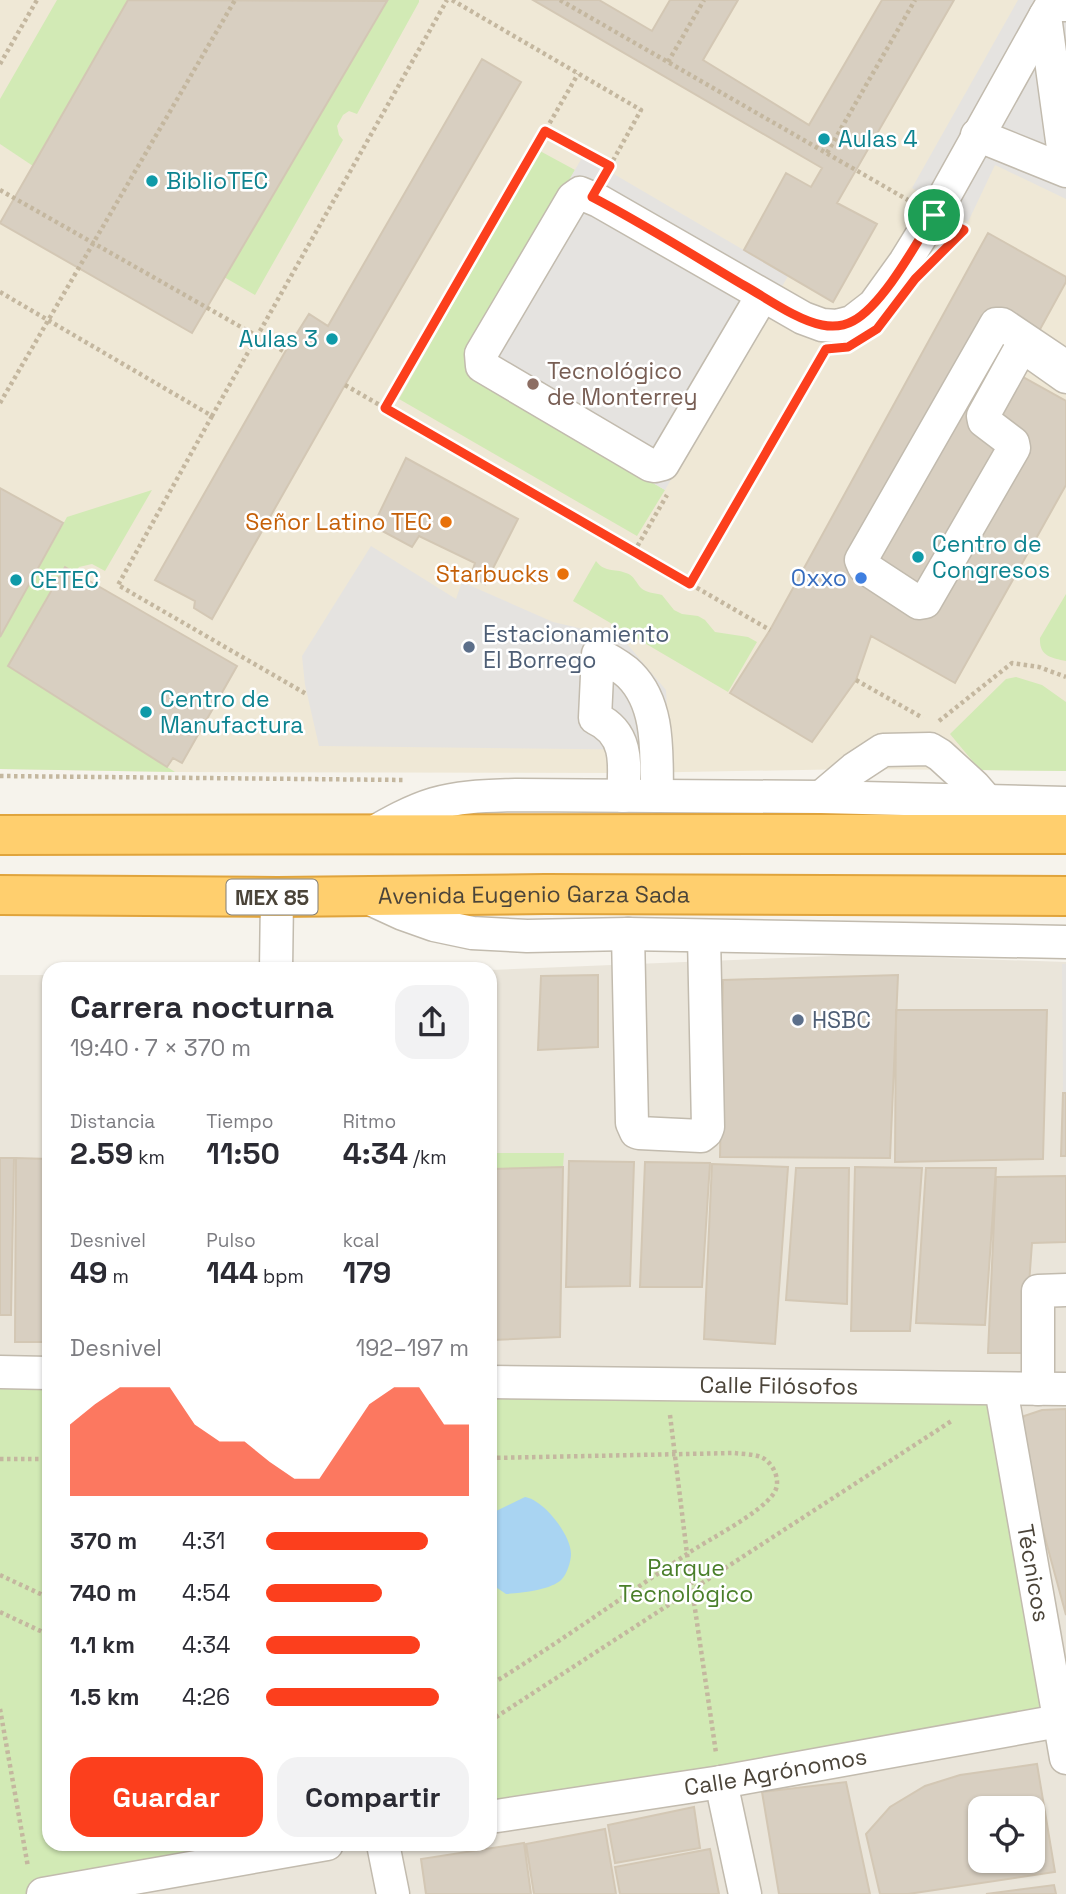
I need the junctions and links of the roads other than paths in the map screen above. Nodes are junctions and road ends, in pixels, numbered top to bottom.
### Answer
1 (1054, 6) edge
2 (977, 135) junction
3 (1066, 171) edge
4 (762, 296) junction
5 (1066, 367) edge
6 (1066, 377) edge
7 (622, 796) junction
8 (657, 796) junction
9 (821, 797) junction
10 (987, 801) junction
11 (1066, 803) edge
12 (1066, 834) edge
13 (0, 835) edge
14 (369, 835) junction
15 (0, 895) edge
16 (364, 896) junction
17 (1066, 896) edge
18 (277, 897) junction
19 (628, 934) junction
20 (704, 936) junction
21 (1066, 942) edge
22 (276, 962) edge
23 (1066, 1290) edge
24 (0, 1372) edge
25 (42, 1373) edge
26 (497, 1382) edge
27 (1001, 1389) junction
28 (1052, 1389) edge
29 (1059, 1721) junction
30 (1066, 1758) edge
31 (721, 1782) junction
32 (497, 1816) edge
33 (273, 1851) edge
34 (384, 1851) edge
35 (35, 1882) edge
36 (393, 1894) edge
37 (745, 1894) edge

1 - 2 street
1 - 3 street
2 - 3 street
2 - 4 street
4 - 4 street
5 - 6 street
7 - 8 street
7 - 8 street
7 - 14 street
8 - 9 street
9 - 10 street
9 - 10 street
10 - 11 street
12 - 14 highway
13 - 14 highway
15 - 18 highway, Avenida Eugenio Garza Sada / MEX 85
16 - 17 highway, Avenida Eugenio Garza Sada / MEX 85
16 - 18 highway, Avenida Eugenio Garza Sada / MEX 85
16 - 19 street
18 - 22 street
19 - 20 street
19 - 20 street
20 - 21 street
23 - 28 street
24 - 25 street
26 - 27 street, Calle Filósofos
27 - 28 street, Calle Filósofos
27 - 29 street, Técnicos
29 - 30 street, Técnicos
29 - 31 street, Calle Agrónomos
31 - 32 street, Calle Agrónomos
31 - 37 street
33 - 35 street
34 - 36 street

